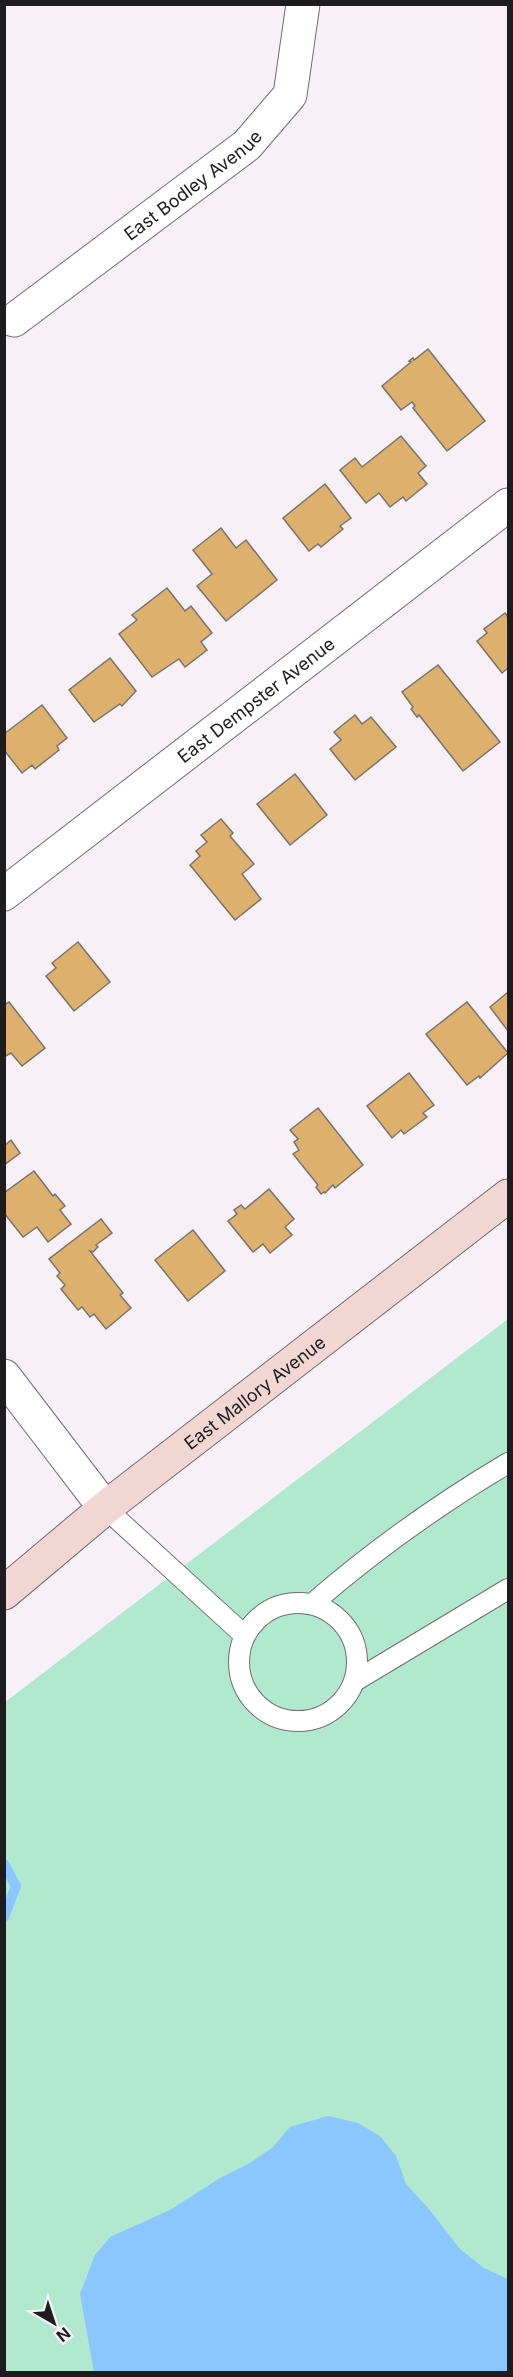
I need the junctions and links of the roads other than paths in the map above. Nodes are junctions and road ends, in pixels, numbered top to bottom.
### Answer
1 (303, 4) edge
2 (14, 320) dead end
3 (508, 505) edge
4 (4, 894) edge
5 (508, 1196) edge
6 (4, 1376) edge
7 (508, 1462) edge
8 (105, 1508) junction
9 (508, 1589) edge
10 (4, 1593) edge
11 (312, 1604) junction
12 (243, 1634) junction
13 (355, 1681) junction

1 - 2 street, East Bodley Avenue
3 - 4 street, East Dempster Avenue
5 - 8 main road, East Mallory Avenue
6 - 8 street
7 - 11 lane
8 - 10 main road, East Mallory Avenue
8 - 12 lane
9 - 13 lane
11 - 12 lane
11 - 13 lane
12 - 13 lane

